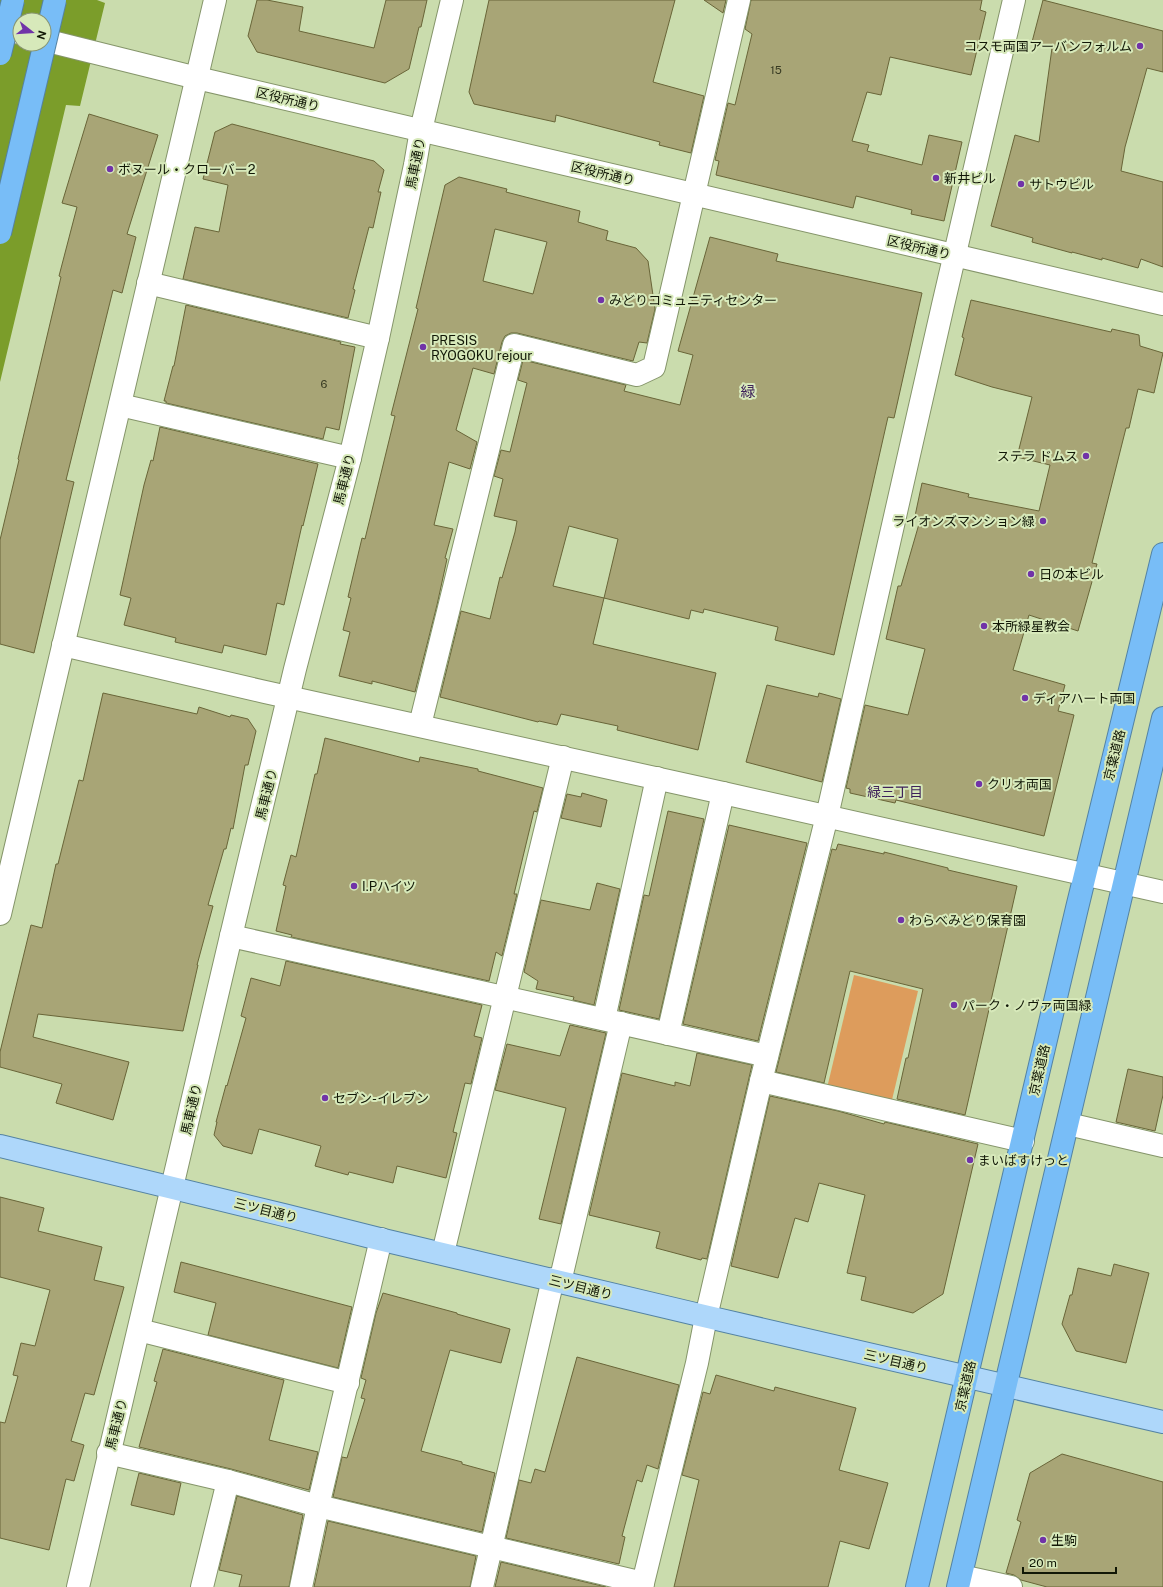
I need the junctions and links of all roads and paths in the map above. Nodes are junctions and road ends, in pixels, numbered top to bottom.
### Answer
1 (13, 0) edge
2 (55, 0) edge
3 (215, 0) edge
4 (452, 0) edge
5 (739, 0) edge
6 (1014, 0) edge
7 (0, 28) edge
8 (12, 31) edge
9 (52, 42) edge
10 (0, 54) edge
11 (197, 78) junction
12 (421, 130) junction
13 (694, 194) junction
14 (0, 233) edge
15 (955, 256) junction
16 (148, 283) junction
17 (1163, 304) edge
18 (378, 338) junction
19 (120, 405) junction
20 (350, 458) junction
21 (1163, 554) edge
22 (63, 645) junction
23 (289, 696) junction
24 (1163, 718) edge
25 (420, 725) junction
26 (563, 757) junction
27 (657, 778) junction
28 (723, 793) junction
29 (827, 816) junction
30 (1085, 875) junction
31 (1124, 884) junction
32 (1163, 892) edge
33 (0, 914) edge
34 (231, 936) junction
35 (504, 996) junction
36 (612, 1021) junction
37 (668, 1034) junction
38 (767, 1056) junction
39 (761, 1081) junction
40 (1068, 1124) junction
41 (1023, 1141) junction
42 (0, 1146) edge
43 (1163, 1146) edge
44 (172, 1187) junction
45 (381, 1239) junction
46 (443, 1253) junction
47 (556, 1281) junction
48 (706, 1317) junction
49 (140, 1330) junction
50 (968, 1377) junction
51 (348, 1383) junction
52 (1006, 1386) junction
53 (1163, 1422) edge
54 (108, 1453) junction
55 (228, 1481) junction
56 (318, 1506) junction
57 (490, 1547) junction
58 (960, 1581) edge
59 (643, 1585) edge
60 (78, 1587) edge
61 (202, 1587) edge
62 (301, 1587) edge
63 (482, 1587) edge
64 (917, 1587) edge
65 (1011, 1587) edge

1 - 10 highway, bridge
2 - 14 highway, bridge
3 - 11 street
4 - 12 street, 馬車通り
5 - 13 street
6 - 15 street
7 - 8 street
9 - 11 street, 区役所通り
11 - 12 street, 区役所通り
11 - 16 street
12 - 13 street, 区役所通り
12 - 18 street, 馬車通り
13 - 15 street, 区役所通り
13 - 25 street
15 - 17 street, 区役所通り
15 - 29 street
16 - 18 street
16 - 19 street
18 - 20 street, 馬車通り
19 - 20 street
19 - 22 street
20 - 23 street, 馬車通り
21 - 30 highway, 京葉道路
22 - 23 street
22 - 33 street
23 - 25 street
23 - 34 street, 馬車通り
24 - 31 highway
25 - 26 street
26 - 27 street
26 - 35 street
27 - 28 street
27 - 36 street
28 - 29 street
28 - 37 street
29 - 30 street
29 - 38 street
30 - 31 street
30 - 41 highway, 京葉道路
31 - 32 street
31 - 40 highway
34 - 35 street
34 - 44 street, 馬車通り
35 - 36 street
35 - 46 street
36 - 37 street
36 - 47 street
37 - 38 street
38 - 39 street
39 - 41 street
39 - 48 street
40 - 43 street
40 - 52 highway
41 - 50 highway, 京葉道路
42 - 44 main road, 三ツ目通り
44 - 45 main road, 三ツ目通り
44 - 49 street, 馬車通り
45 - 46 main road, 三ツ目通り
45 - 51 street
46 - 47 main road, 三ツ目通り
47 - 48 main road, 三ツ目通り
47 - 57 street
48 - 50 main road, 三ツ目通り
48 - 59 street
49 - 51 street
49 - 54 street, 馬車通り
50 - 52 main road, 三ツ目通り
50 - 64 highway, 京葉道路
51 - 56 street
52 - 53 main road, 三ツ目通り
52 - 58 highway
54 - 55 street
54 - 60 street, 馬車通り
55 - 56 street
55 - 61 street
56 - 57 street
56 - 62 street
57 - 59 street
57 - 63 street
58 - 65 street

